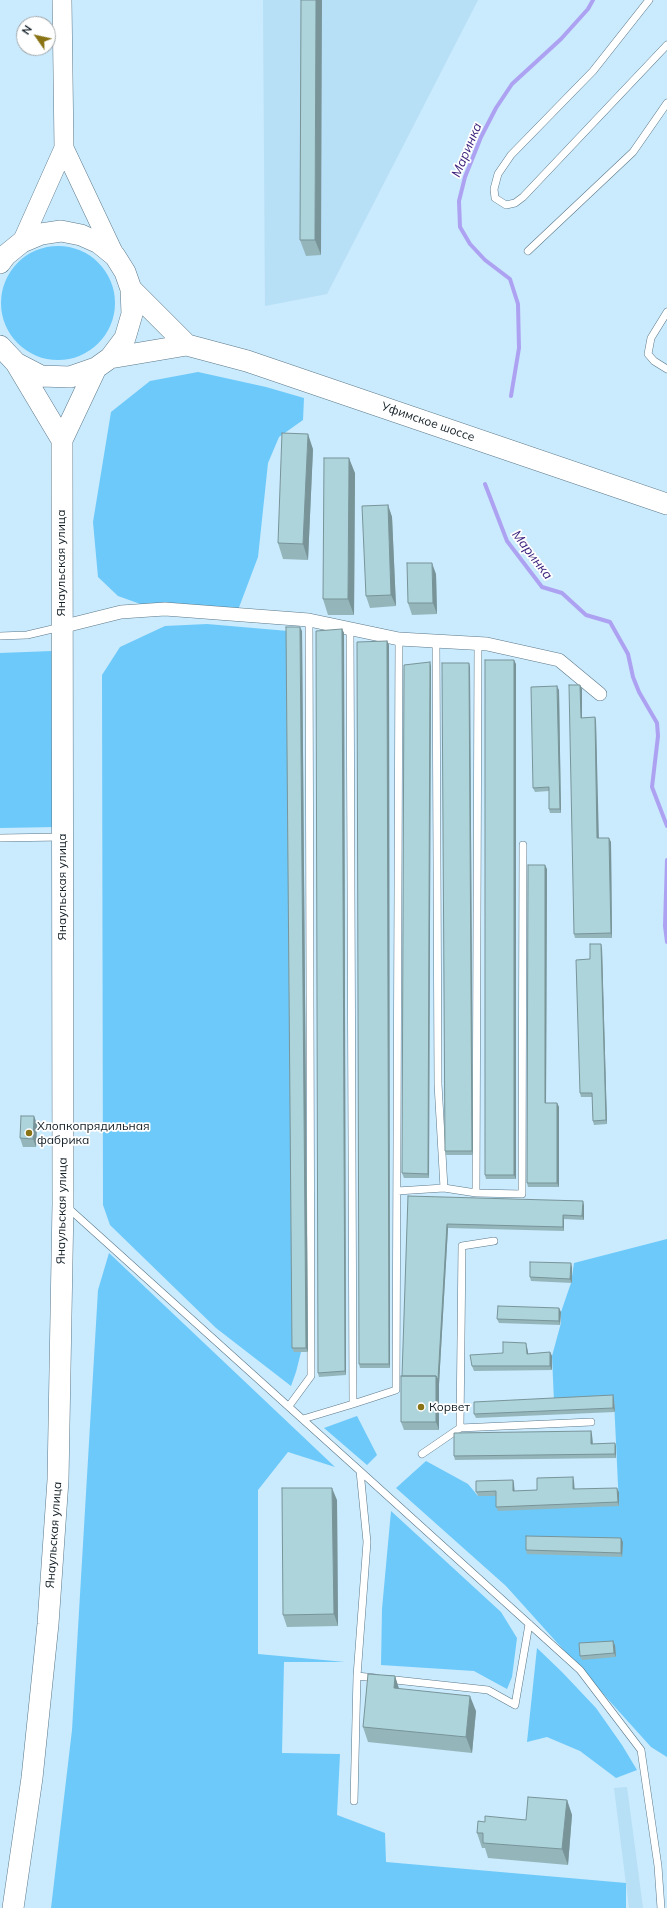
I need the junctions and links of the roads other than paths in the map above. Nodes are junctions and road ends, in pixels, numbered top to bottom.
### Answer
1 (62, 0) edge
2 (649, 0) edge
3 (667, 46) edge
4 (667, 103) edge
5 (64, 148) junction
6 (22, 242) junction
7 (528, 251) dead end
8 (114, 256) junction
9 (0, 264) edge
10 (131, 289) junction
11 (667, 312) edge
12 (187, 345) junction
13 (5, 353) edge
14 (103, 363) junction
15 (667, 369) edge
16 (62, 440) junction
17 (667, 504) edge
18 (309, 620) junction
19 (61, 627) junction
20 (350, 628) junction
21 (0, 636) edge
22 (399, 639) junction
23 (436, 642) junction
24 (478, 644) junction
25 (600, 694) dead end
26 (62, 837) junction
27 (0, 838) edge
28 (523, 845) dead end
29 (444, 1188) junction
30 (397, 1191) junction
31 (476, 1193) junction
32 (63, 1204) junction
33 (494, 1242) dead end
34 (353, 1404) junction
35 (289, 1406) junction
36 (303, 1419) junction
37 (591, 1422) dead end
38 (460, 1428) junction
39 (422, 1454) dead end
40 (360, 1471) junction
41 (528, 1624) junction
42 (357, 1676) junction
43 (354, 1801) dead end
44 (13, 1908) edge
45 (661, 1908) edge

1 - 5 main road
2 - 3 lane
4 - 7 lane
5 - 6 main road
5 - 8 main road
6 - 8 main road
6 - 9 main road
8 - 10 main road
10 - 12 main road
10 - 14 main road
11 - 15 lane
12 - 14 main road
12 - 17 main road, Уфимское шоссе
13 - 14 main road
13 - 16 main road
14 - 16 main road
16 - 19 main road, Янаульская улица
18 - 19 street
18 - 20 street
18 - 35 lane
19 - 21 lane
19 - 26 main road, Янаульская улица
20 - 22 street
20 - 34 lane
22 - 23 street
22 - 30 lane
23 - 24 street
23 - 29 lane
24 - 25 street
24 - 31 lane
26 - 27 lane
26 - 32 main road, Янаульская улица
28 - 31 lane
29 - 30 lane
29 - 31 lane
30 - 34 lane
32 - 35 lane
32 - 44 main road, Янаульская улица
33 - 38 lane
34 - 36 lane
35 - 36 lane
36 - 40 lane
37 - 38 lane
38 - 39 lane
40 - 41 lane
40 - 42 lane
41 - 42 lane
41 - 45 lane
42 - 43 lane

